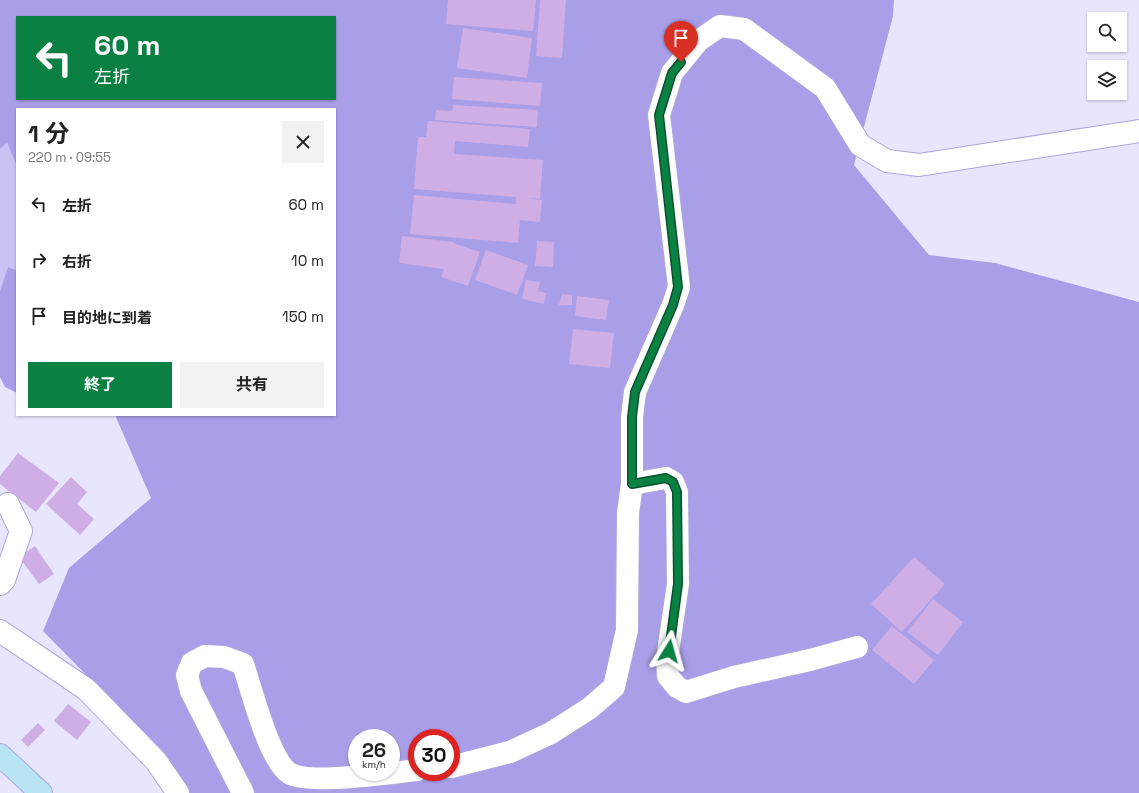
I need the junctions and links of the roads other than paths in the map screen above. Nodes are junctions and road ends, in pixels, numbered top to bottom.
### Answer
1 (1139, 131) edge
2 (632, 484) junction
3 (8, 504) dead end
4 (0, 584) edge
5 (0, 631) edge
6 (857, 646) dead end
7 (0, 755) edge
8 (460, 765) edge
9 (408, 771) edge
10 (41, 793) edge
11 (178, 793) edge
12 (242, 793) edge

1 - 2 street
2 - 6 street
2 - 8 street
3 - 4 street
5 - 11 street
7 - 10 street
9 - 12 street

